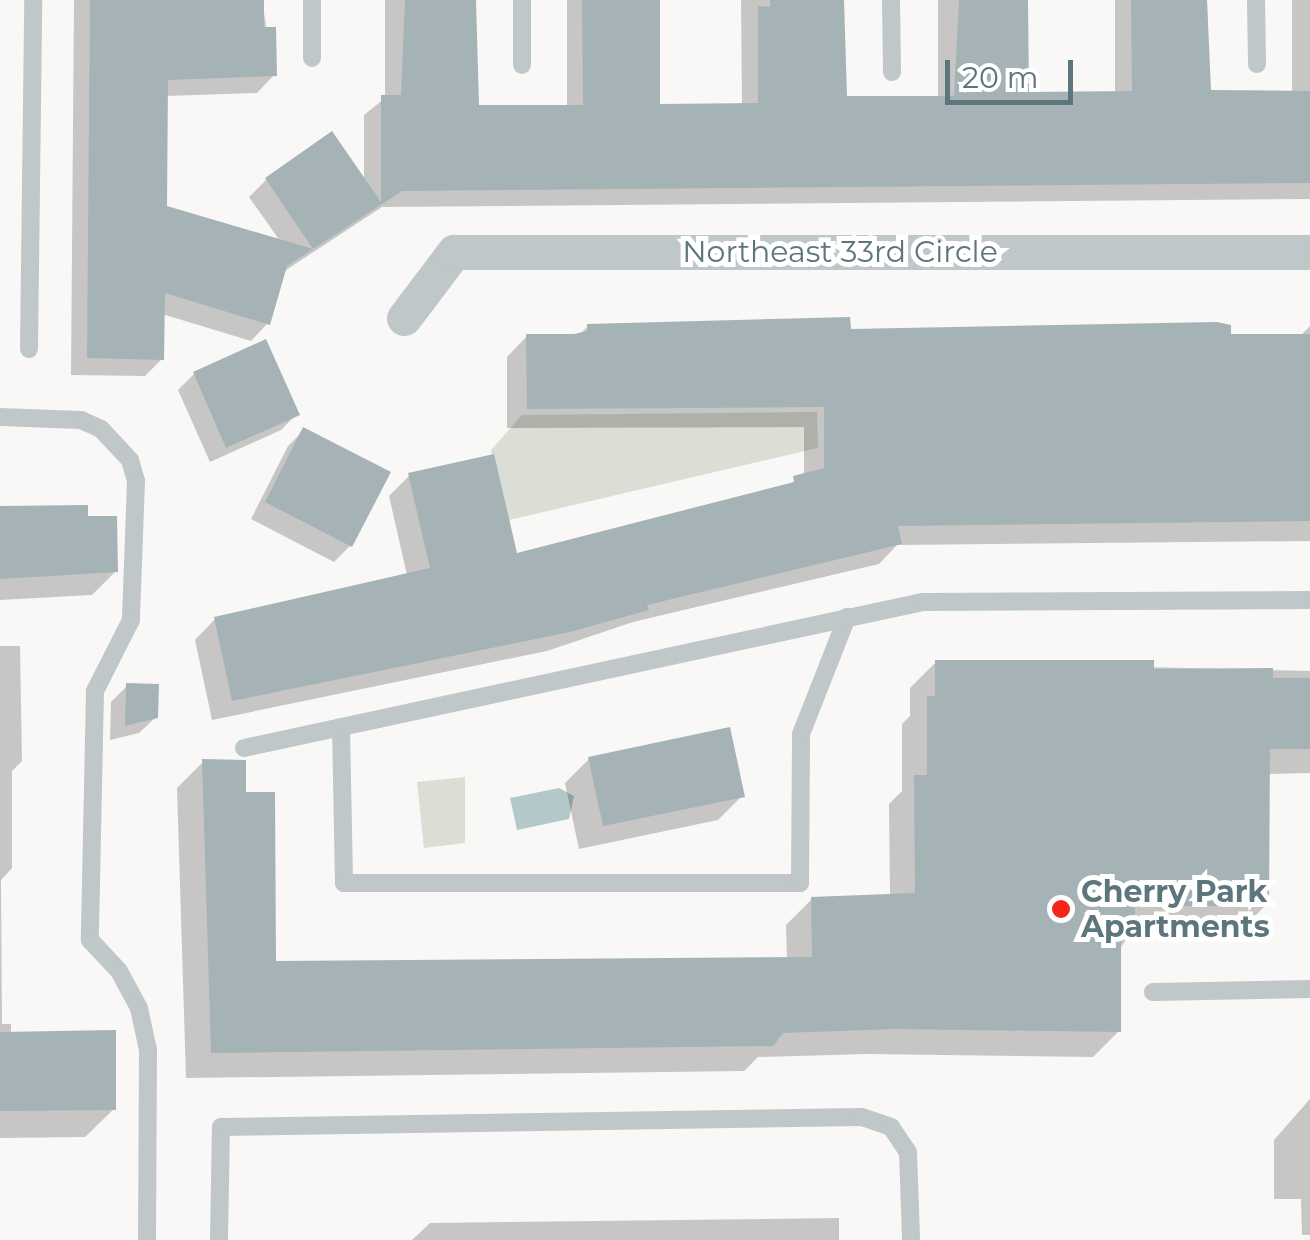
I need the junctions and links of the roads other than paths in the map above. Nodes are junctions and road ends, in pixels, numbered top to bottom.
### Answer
1 (33, 0) edge
2 (312, 0) edge
3 (522, 0) edge
4 (891, 0) edge
5 (1256, 0) edge
6 (312, 58) dead end
7 (522, 64) dead end
8 (1257, 64) dead end
9 (892, 72) dead end
10 (1310, 252) edge
11 (404, 318) dead end
12 (29, 349) dead end
13 (0, 418) edge
14 (1310, 600) edge
15 (847, 617) junction
16 (341, 727) junction
17 (244, 748) dead end
18 (1310, 989) edge
19 (1153, 992) dead end
20 (147, 1240) edge
21 (219, 1240) edge
22 (911, 1240) edge

1 - 12 lane
2 - 6 lane
3 - 7 lane
4 - 9 lane
5 - 8 lane
10 - 11 street, Northeast 33rd Circle
13 - 20 lane
14 - 15 lane
15 - 16 lane
15 - 16 lane
16 - 17 lane
18 - 19 lane
21 - 22 lane

